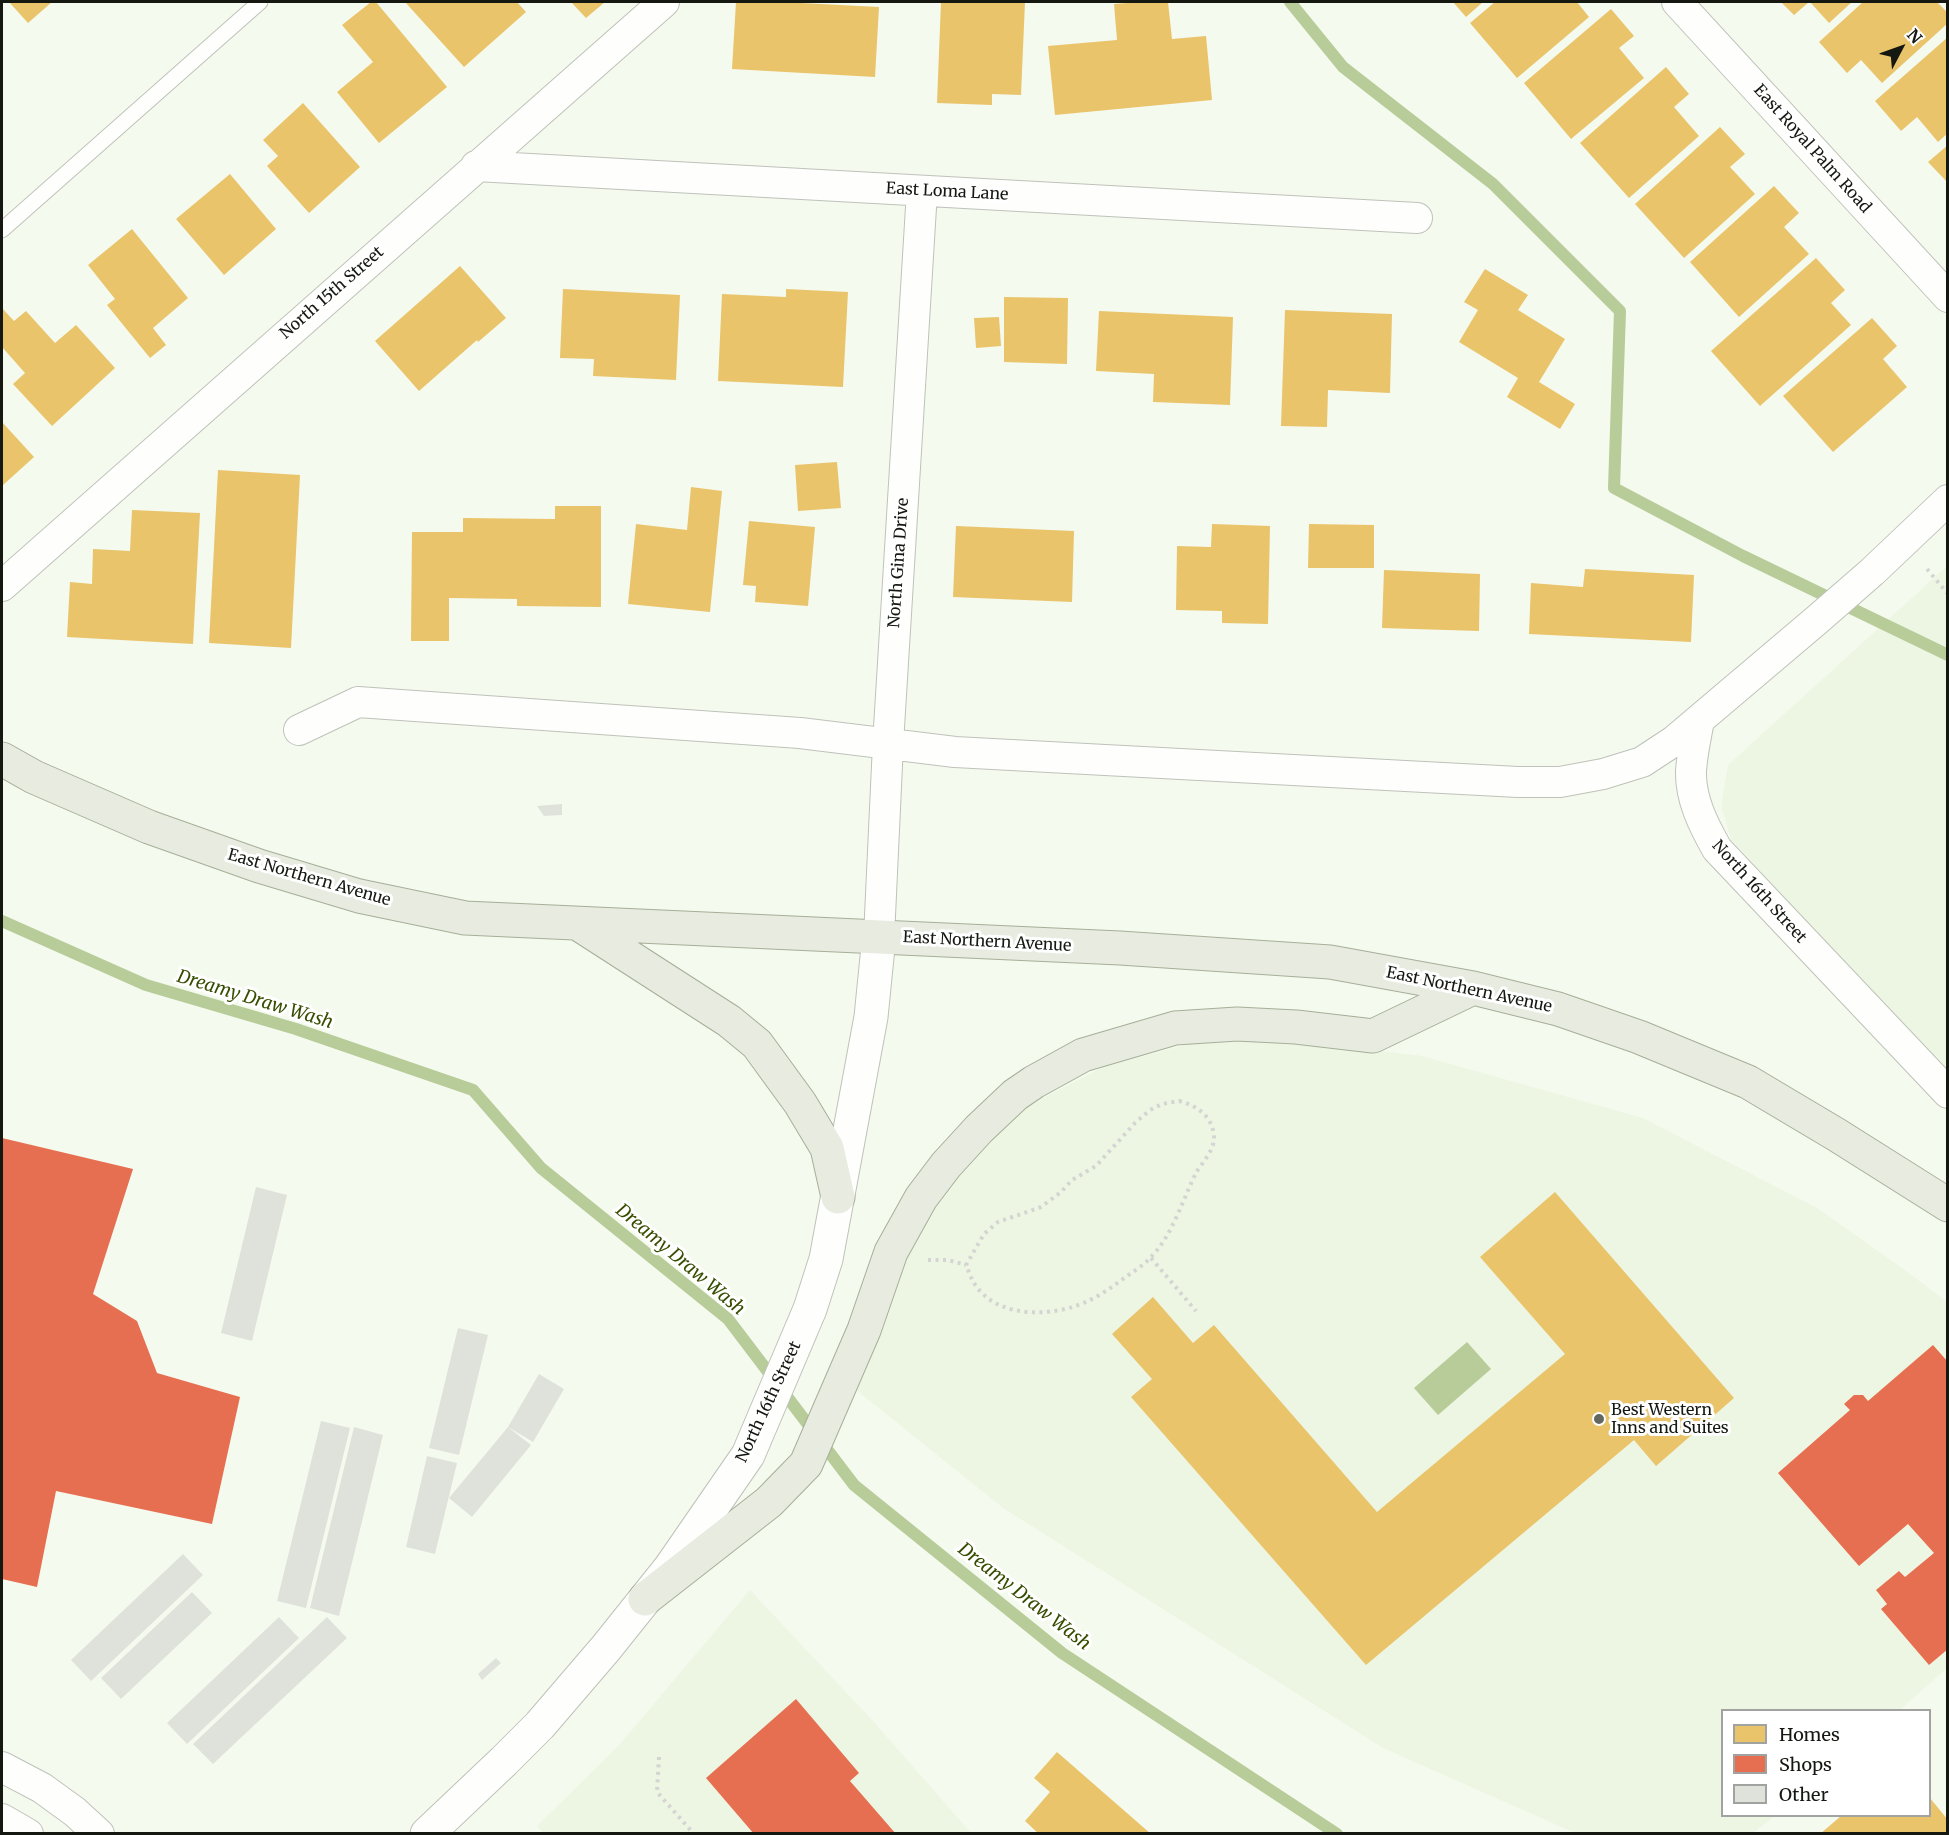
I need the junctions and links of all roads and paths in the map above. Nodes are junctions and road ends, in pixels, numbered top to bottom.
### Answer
1 (260, 2) edge
2 (664, 2) edge
3 (1677, 2) edge
4 (476, 166) junction
5 (922, 190) junction
6 (1417, 218) dead end
7 (2, 230) edge
8 (1947, 297) edge
9 (1947, 500) edge
10 (1930, 572) dead end
11 (2, 586) edge
12 (1947, 594) edge
13 (1699, 720) junction
14 (299, 730) dead end
15 (888, 744) junction
16 (2, 759) edge
17 (578, 924) junction
18 (879, 936) junction
19 (1473, 988) junction
20 (1947, 1093) edge
21 (838, 1197) junction
22 (1947, 1205) edge
23 (1151, 1258) junction
24 (927, 1260) dead end
25 (966, 1264) junction
26 (1196, 1311) dead end
27 (645, 1599) junction
28 (659, 1757) dead end
29 (2, 1767) edge
30 (2, 1819) edge
31 (28, 1833) edge
32 (99, 1833) edge
33 (427, 1833) edge
34 (694, 1833) edge

1 - 7 lane
2 - 4 street, North 15th Street
3 - 8 street, East Royal Palm Road
4 - 5 street, East Loma Lane
4 - 11 street, North 15th Street
5 - 6 street, East Loma Lane
5 - 15 street, North Gina Drive
9 - 13 street
10 - 12 path
13 - 15 street
13 - 20 street, North 16th Street
14 - 15 street
15 - 18 street, North Gina Drive
16 - 17 main road, East Northern Avenue
17 - 18 main road, East Northern Avenue
17 - 21 main road
18 - 19 main road, East Northern Avenue
18 - 21 main road, North 16th Street
19 - 22 main road, East Northern Avenue
19 - 27 main road
21 - 27 main road, North 16th Street
23 - 25 path
23 - 25 path
23 - 26 path
24 - 25 path
27 - 33 main road, North 16th Street
28 - 34 path
29 - 32 street
30 - 31 street

